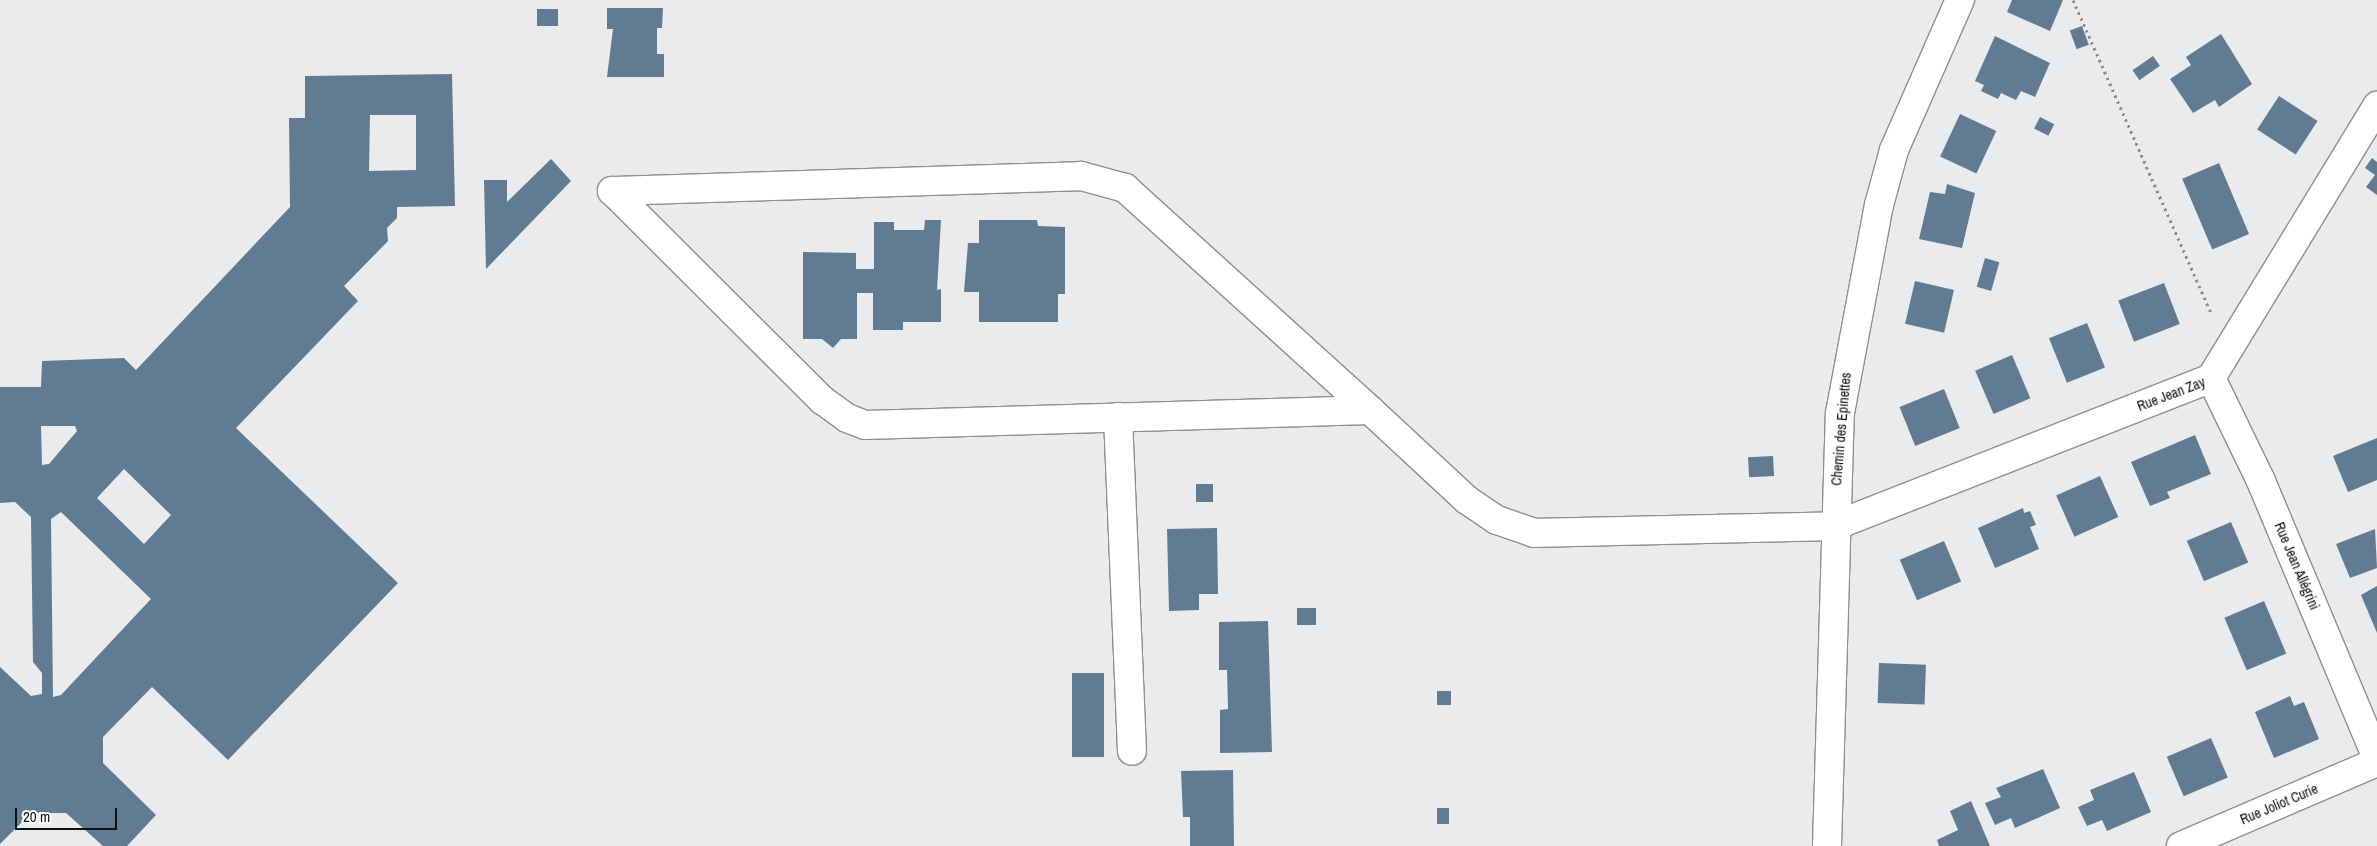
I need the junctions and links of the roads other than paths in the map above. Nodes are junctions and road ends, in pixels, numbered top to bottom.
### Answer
1 (1960, 0) edge
2 (2377, 106) edge
3 (2211, 378) junction
4 (1370, 410) junction
5 (1118, 417) junction
6 (1834, 526) junction
7 (1132, 750) dead end
8 (2377, 758) edge
9 (2377, 762) edge
10 (1827, 846) edge
11 (2181, 846) edge

1 - 6 street, Chemin des Epinettes
2 - 3 street, Rue Jean Zay
3 - 6 street, Rue Jean Zay
3 - 8 street, Rue Jean Allégrini
4 - 5 street
4 - 5 street
4 - 6 street
5 - 7 street
6 - 10 street, Chemin des Epinettes
9 - 11 street, Rue Joliot Curie

